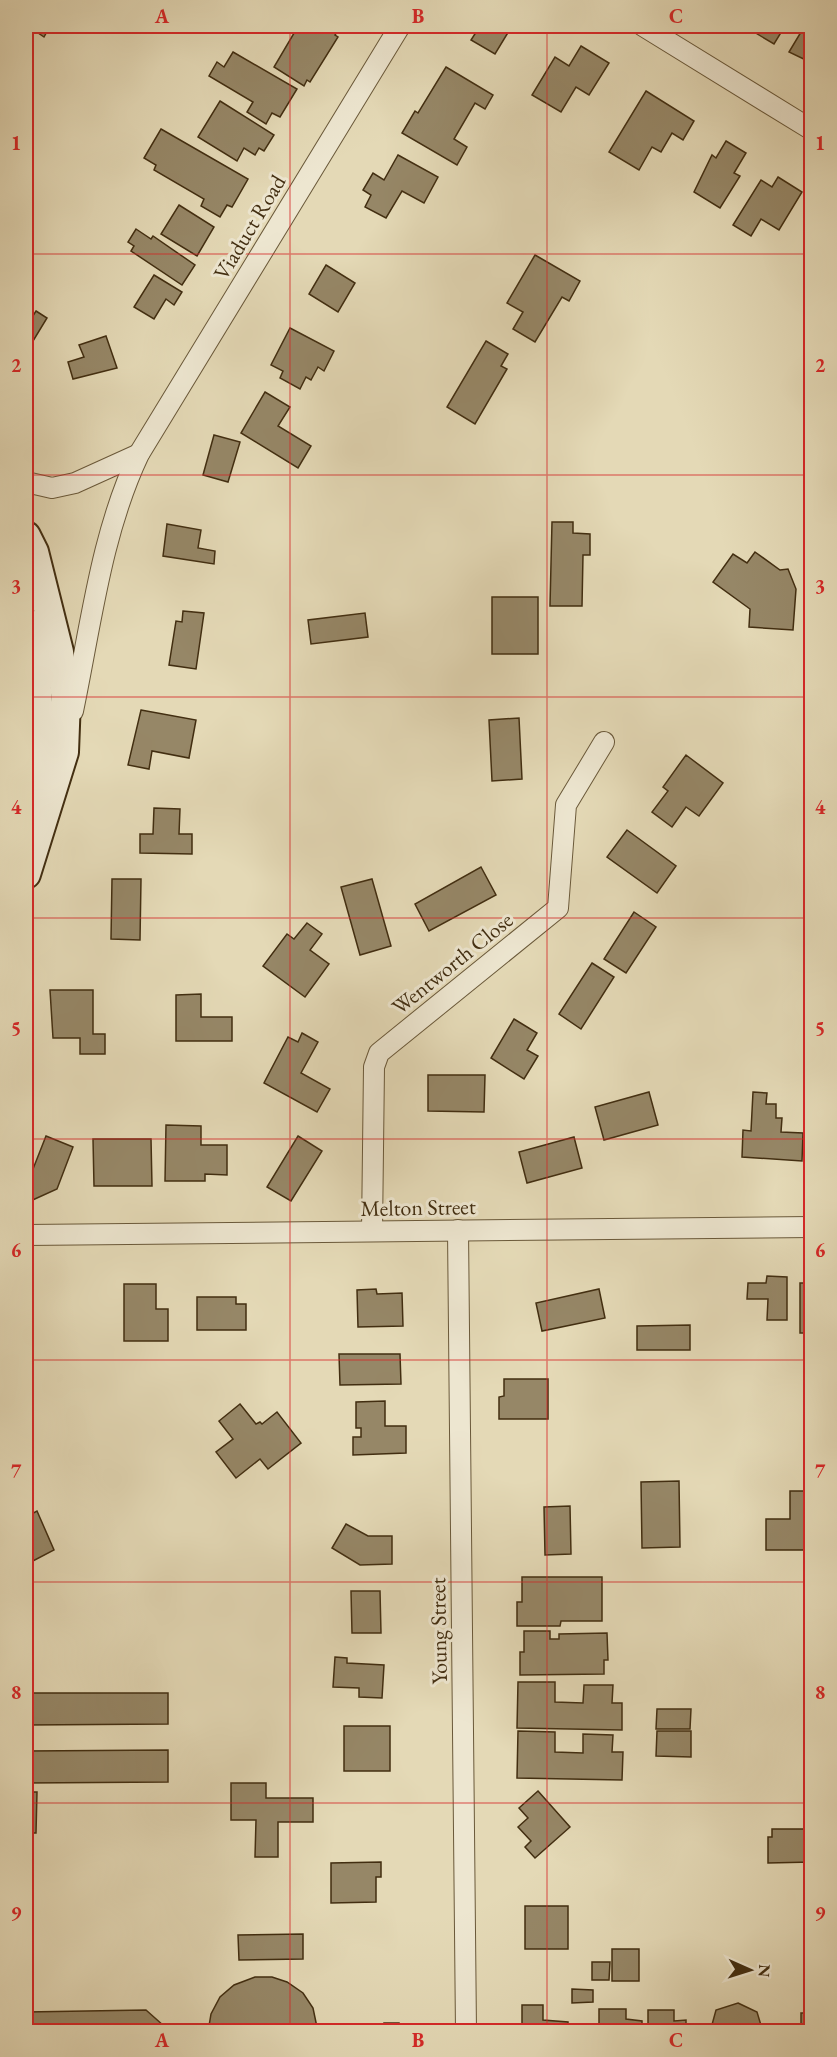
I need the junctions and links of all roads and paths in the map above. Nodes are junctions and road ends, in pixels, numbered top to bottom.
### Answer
1 (400, 26) edge
2 (643, 26) edge
3 (812, 130) edge
4 (139, 454) junction
5 (26, 482) edge
6 (26, 536) edge
7 (26, 622) edge
8 (604, 742) dead end
9 (64, 752) junction
10 (39, 833) junction
11 (26, 874) edge
12 (812, 1227) edge
13 (458, 1230) junction
14 (372, 1232) junction
15 (26, 1235) edge
16 (466, 2031) edge

1 - 4 street, Viaduct Road
2 - 3 street
4 - 5 street
4 - 9 street, Viaduct Road
6 - 9 main road
7 - 10 main road
8 - 14 street, Wentworth Close
9 - 10 main road
10 - 11 main road
12 - 13 street, Melton Street
13 - 14 street, Melton Street
13 - 16 street, Young Street
14 - 15 street, Melton Street

